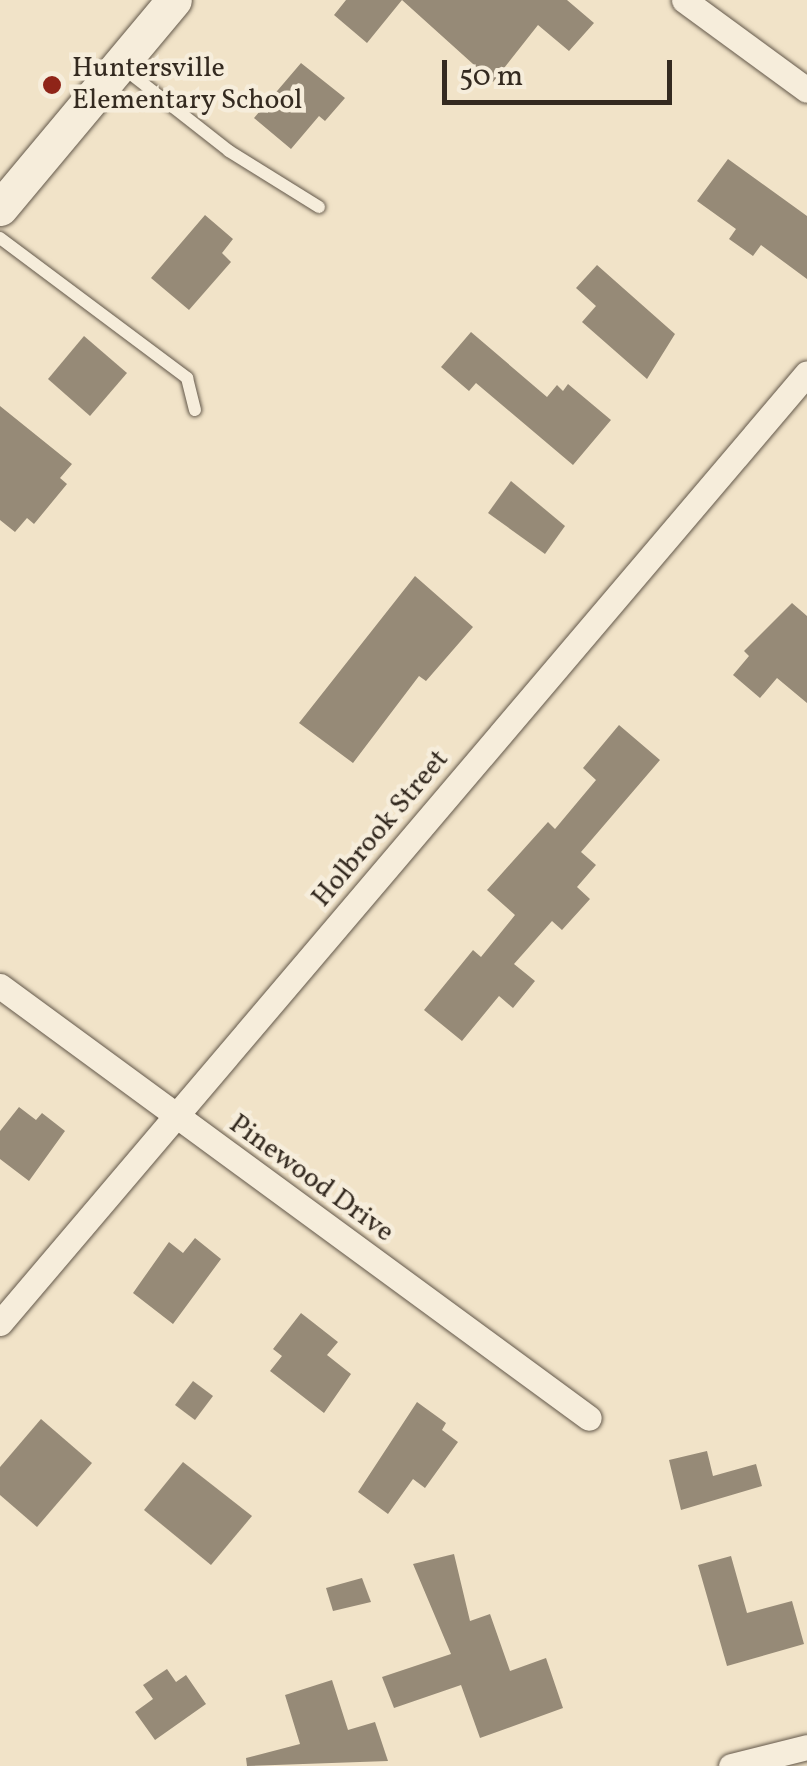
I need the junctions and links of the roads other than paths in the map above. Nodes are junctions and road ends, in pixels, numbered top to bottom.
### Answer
1 (174, 0) edge
2 (684, 0) edge
3 (120, 65) junction
4 (807, 90) edge
5 (320, 207) dead end
6 (0, 208) edge
7 (0, 238) edge
8 (807, 373) edge
9 (195, 410) dead end
10 (0, 986) edge
11 (175, 1117) junction
12 (0, 1323) edge
13 (588, 1418) dead end
14 (807, 1747) edge
15 (732, 1766) edge

1 - 3 main road
2 - 4 street
3 - 5 lane
3 - 6 main road
7 - 9 lane
8 - 11 street, Holbrook Street
10 - 11 street, Pinewood Drive
11 - 12 street, Holbrook Street
11 - 13 street, Pinewood Drive
14 - 15 street

